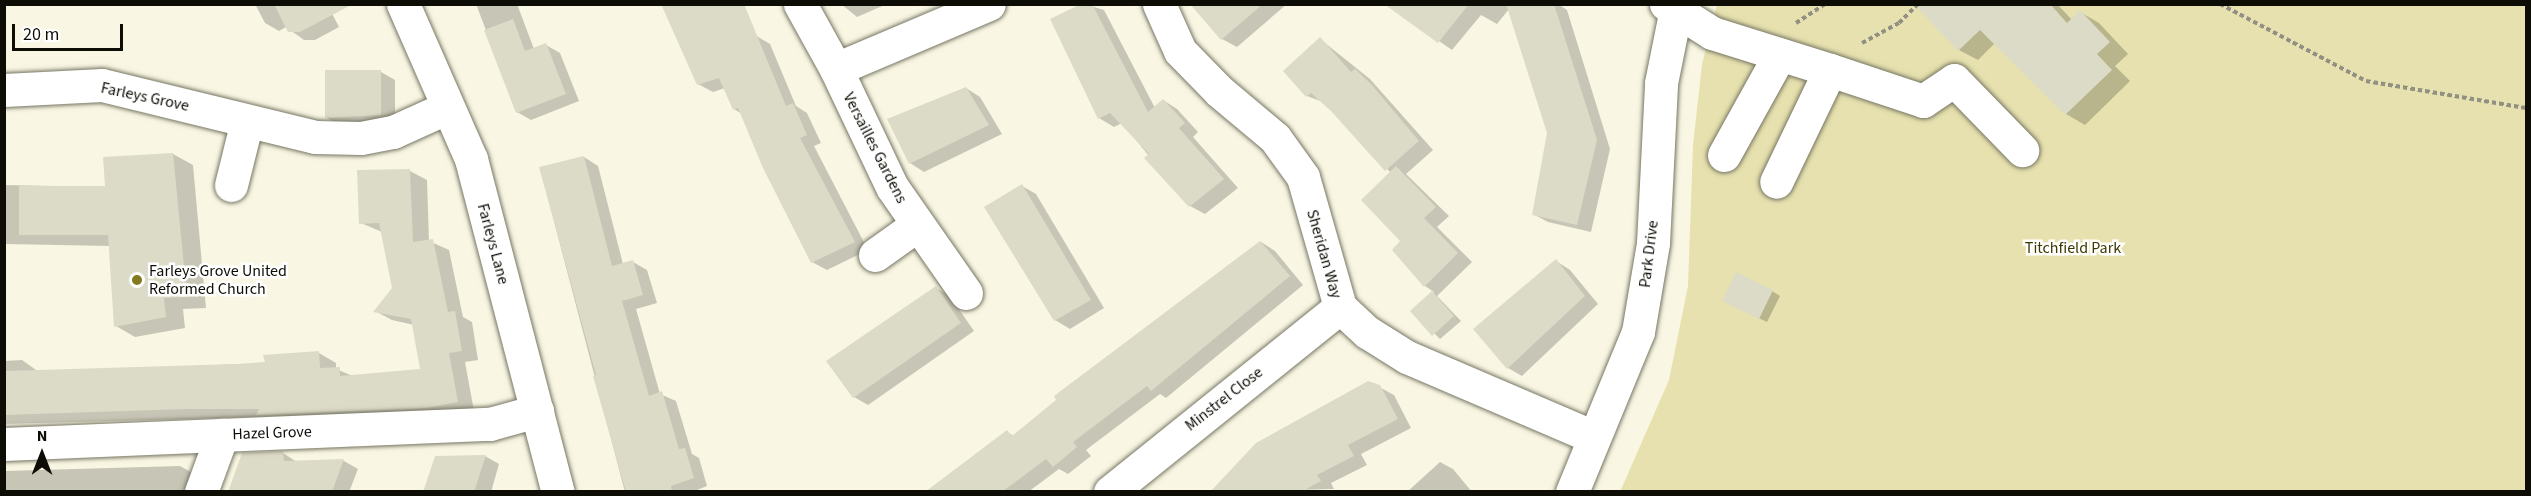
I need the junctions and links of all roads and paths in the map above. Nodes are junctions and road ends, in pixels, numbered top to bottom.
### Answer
1 (403, 4) edge
2 (800, 4) edge
3 (989, 4) edge
4 (1159, 4) edge
5 (1918, 4) edge
6 (2220, 4) edge
7 (1673, 7) edge
8 (1780, 54) junction
9 (836, 69) junction
10 (1830, 70) junction
11 (4, 90) edge
12 (448, 107) junction
13 (2526, 108) edge
14 (247, 121) junction
15 (2022, 150) dead end
16 (1724, 155) dead end
17 (1776, 182) dead end
18 (231, 184) dead end
19 (917, 225) junction
20 (875, 255) dead end
21 (966, 292) dead end
22 (1340, 307) junction
23 (537, 411) junction
24 (222, 435) junction
25 (1594, 437) junction
26 (4, 444) edge
27 (1108, 491) edge
28 (201, 492) edge
29 (558, 492) edge
30 (1572, 492) edge

1 - 12 street, Farleys Lane
2 - 9 street, Versailles Gardens
3 - 9 street
4 - 22 street, Sheridan Way
5 - 10 path
6 - 13 path
7 - 8 street
7 - 25 street, Park Drive
8 - 10 street
8 - 16 street
9 - 19 street, Versailles Gardens
10 - 15 street
10 - 17 street
11 - 14 street, Farleys Grove
12 - 14 street, Farleys Grove
12 - 23 street, Farleys Lane
14 - 18 street
19 - 20 street
19 - 21 street, Versailles Gardens
22 - 25 street, Sheridan Way
22 - 27 street, Minstrel Close
23 - 24 street, Hazel Grove
23 - 29 street, Farleys Lane
24 - 26 street, Hazel Grove
24 - 28 street
25 - 30 street, Park Drive

